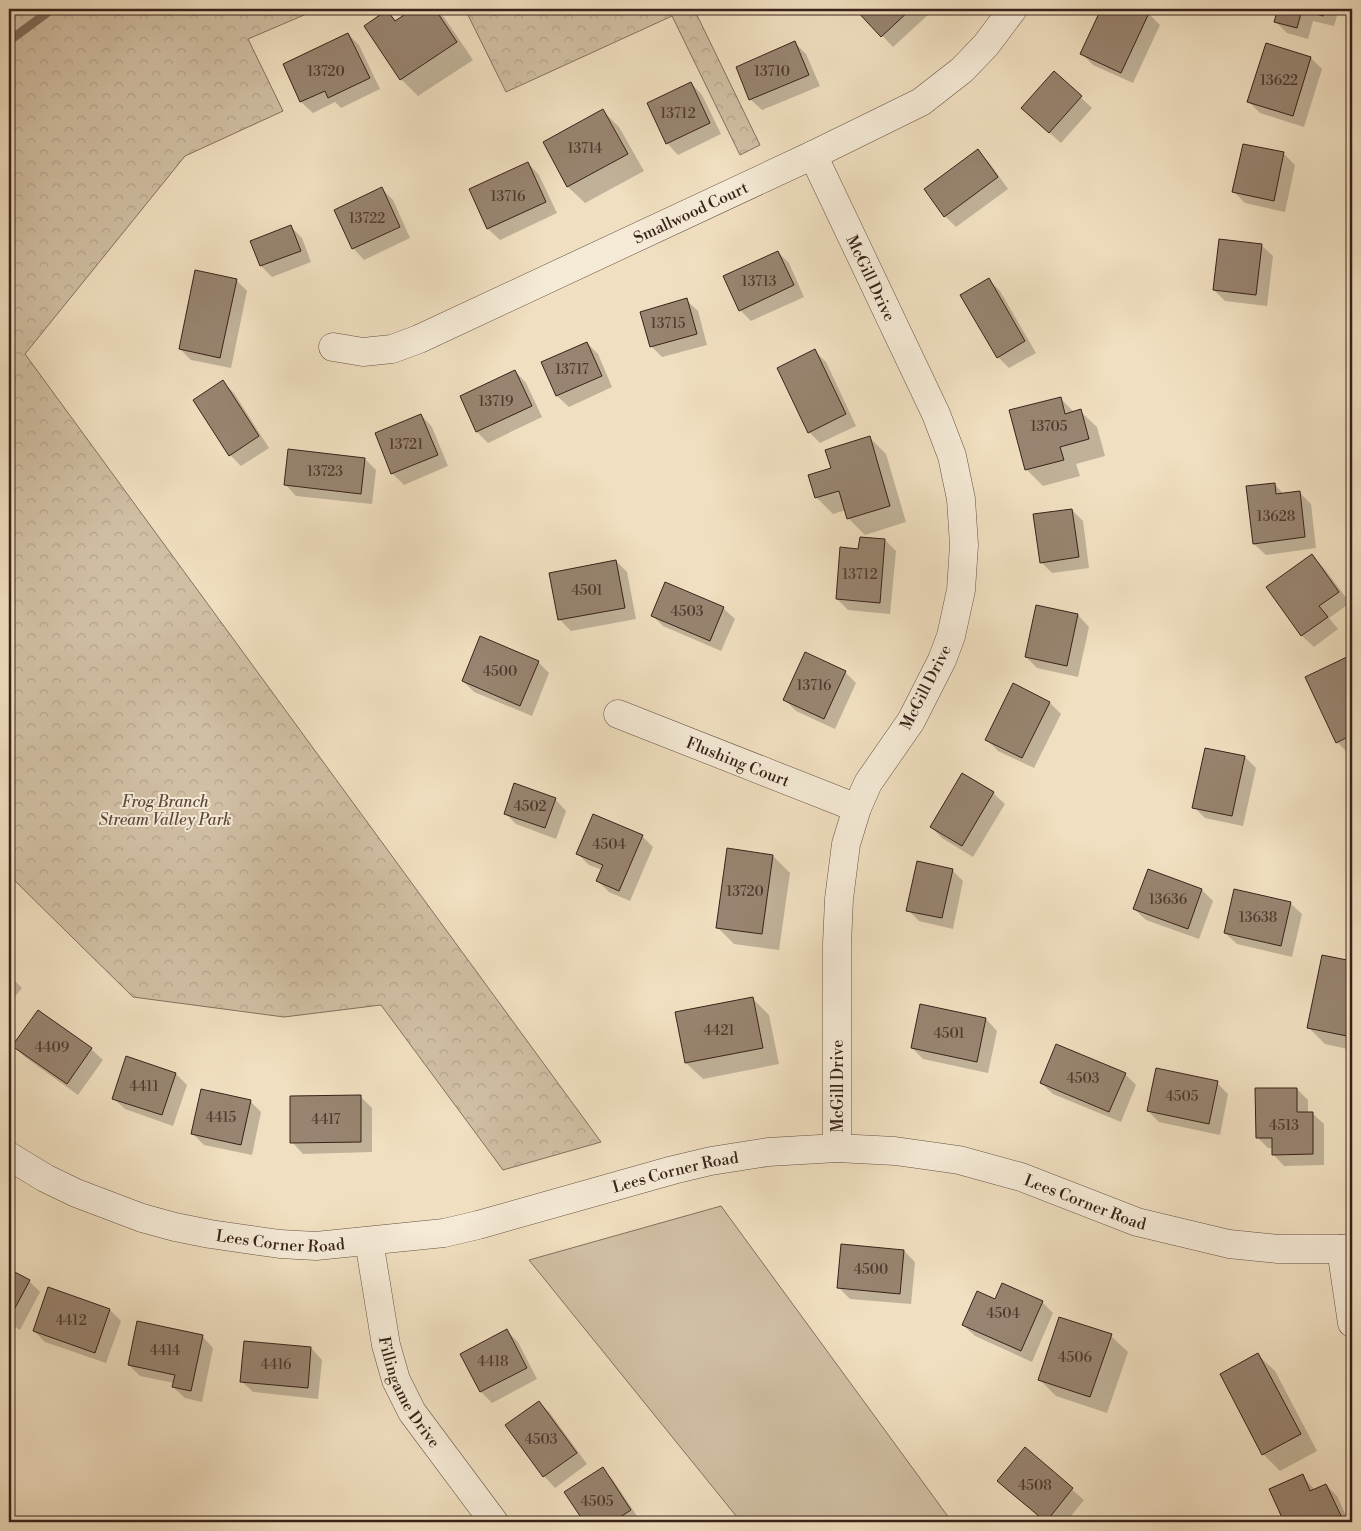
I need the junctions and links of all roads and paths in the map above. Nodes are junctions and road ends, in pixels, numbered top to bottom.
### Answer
1 (1013, 9) edge
2 (813, 154) junction
3 (333, 347) dead end
4 (618, 714) dead end
5 (857, 808) junction
6 (837, 1148) junction
7 (9, 1156) edge
8 (369, 1241) junction
9 (1347, 1249) edge
10 (1352, 1323) edge
11 (494, 1522) edge

1 - 2 street, Smallwood Court
2 - 3 street, Smallwood Court
2 - 5 street, McGill Drive
4 - 5 street, Flushing Court
5 - 6 street, McGill Drive
6 - 8 street, Lees Corner Road
6 - 9 street, Lees Corner Road
7 - 8 street, Lees Corner Road
8 - 11 street, Fillingame Drive
9 - 10 street

